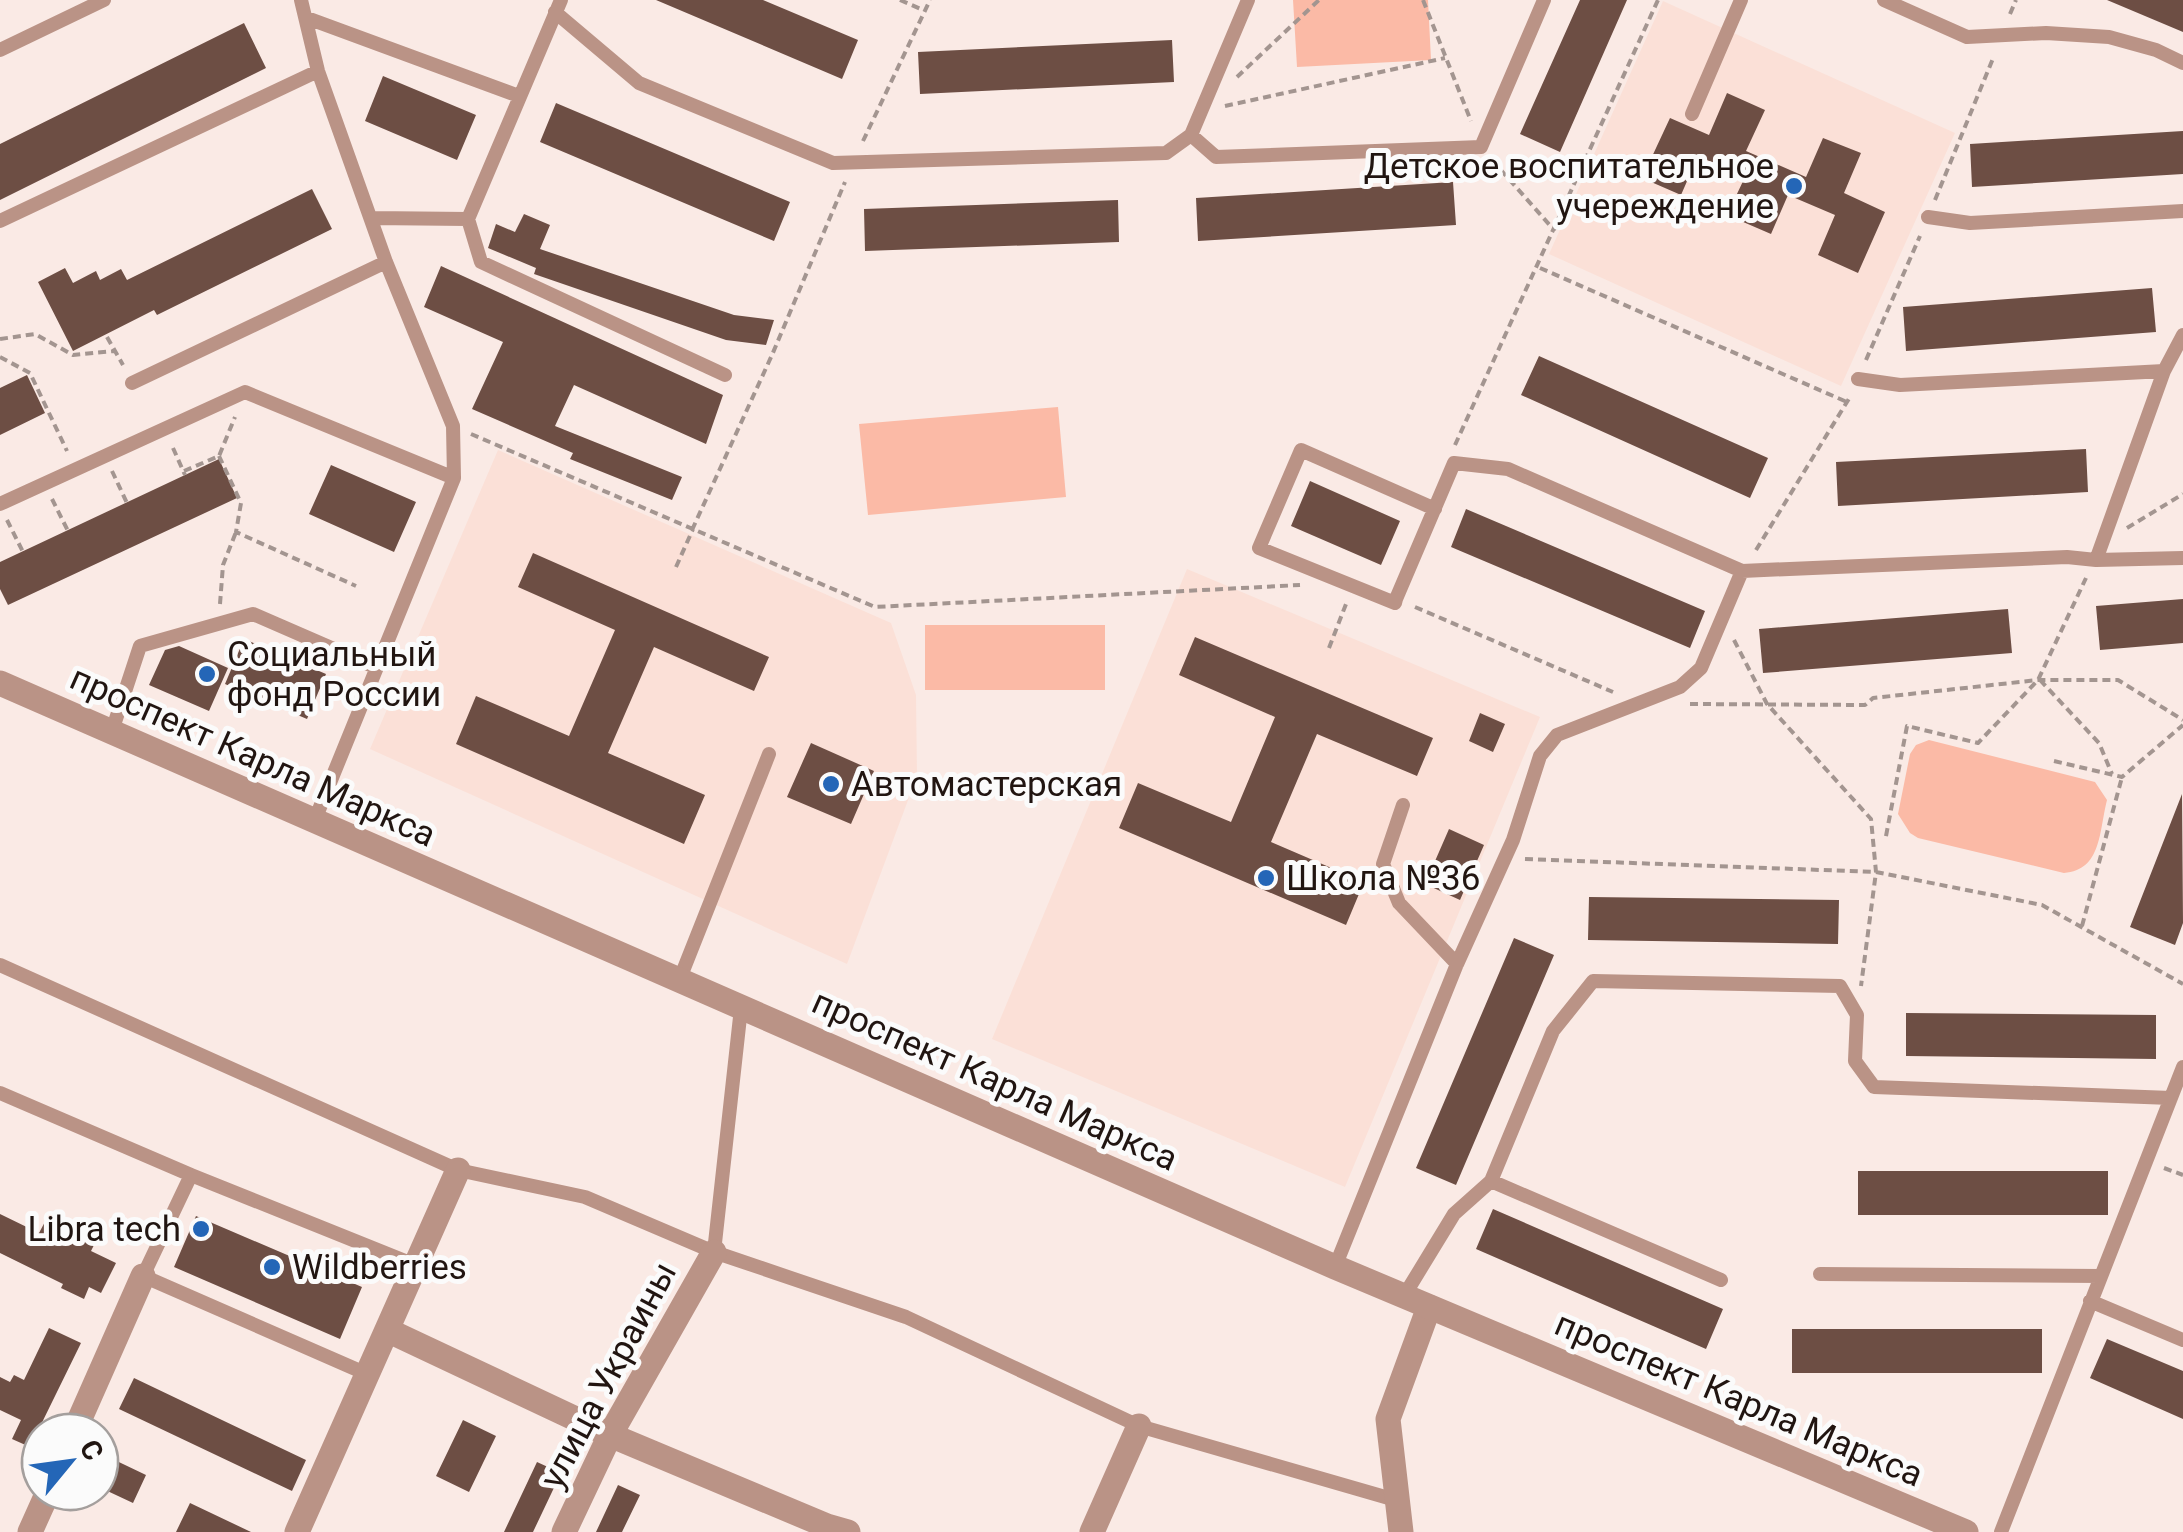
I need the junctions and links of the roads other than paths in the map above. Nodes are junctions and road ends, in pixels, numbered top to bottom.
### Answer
1 (104, 0) edge
2 (300, 0) edge
3 (1248, 0) edge
4 (1544, 0) edge
5 (1741, 0) edge
6 (1884, 0) edge
7 (558, 6) edge
8 (307, 18) junction
9 (0, 50) edge
10 (2183, 62) edge
11 (318, 71) junction
12 (518, 96) junction
13 (1692, 114) dead end
14 (1191, 135) junction
15 (2183, 212) edge
16 (371, 218) junction
17 (1928, 218) dead end
18 (468, 219) junction
19 (0, 221) edge
20 (386, 262) junction
21 (2183, 334) edge
22 (2164, 372) junction
23 (725, 375) dead end
24 (1858, 379) dead end
25 (132, 383) road end
26 (454, 478) junction
27 (0, 504) edge
28 (1435, 509) junction
29 (2183, 558) edge
30 (2095, 560) junction
31 (1742, 571) junction
32 (374, 667) junction
33 (0, 682) edge
34 (112, 731) junction
35 (769, 754) dead end
36 (1403, 804) dead end
37 (314, 822) junction
38 (1456, 964) junction
39 (0, 965) edge
40 (679, 981) junction
41 (741, 1008) junction
42 (2183, 1067) edge
43 (0, 1093) edge
44 (2171, 1098) junction
45 (458, 1170) junction
46 (191, 1175) junction
47 (1491, 1181) junction
48 (714, 1252) junction
49 (416, 1266) junction
50 (1335, 1267) junction
51 (1820, 1274) dead end
52 (144, 1276) junction
53 (2100, 1276) junction
54 (1721, 1280) dead end
55 (1404, 1296) junction
56 (2090, 1300) junction
57 (1429, 1306) junction
58 (387, 1330) junction
59 (2183, 1340) edge
60 (367, 1374) junction
61 (83, 1412) edge
62 (1139, 1426) junction
63 (610, 1435) junction
64 (1399, 1500) junction
65 (833, 1530) edge
66 (297, 1532) edge
67 (564, 1532) edge
68 (1092, 1532) edge
69 (1402, 1532) edge
70 (1966, 1532) edge
71 (2002, 1532) edge

1 - 9 lane
2 - 8 lane
3 - 14 lane
4 - 14 lane
5 - 13 lane
6 - 10 lane
7 - 12 lane
7 - 14 lane
8 - 11 lane
8 - 12 lane
11 - 16 lane
11 - 19 lane
12 - 18 lane
15 - 17 lane
16 - 18 lane
16 - 20 lane
18 - 23 lane
20 - 25 lane
20 - 26 lane
21 - 22 lane
22 - 24 lane
22 - 30 lane
26 - 27 lane
26 - 32 lane
28 - 28 lane
28 - 31 lane
29 - 30 lane
30 - 31 lane
31 - 38 lane
32 - 34 lane
32 - 37 lane
33 - 34 street, проспект Карла Маркса
34 - 37 street, проспект Карла Маркса
35 - 40 lane
36 - 38 lane
37 - 40 street, проспект Карла Маркса
38 - 50 lane
39 - 45 lane
40 - 41 street, проспект Карла Маркса
41 - 48 lane
41 - 50 street, проспект Карла Маркса
42 - 44 lane
43 - 46 lane
44 - 47 lane
44 - 53 lane
45 - 48 lane
45 - 49 street
46 - 49 lane
46 - 52 lane
47 - 54 lane
47 - 55 lane
48 - 62 lane
48 - 63 street, улица Украины
49 - 58 street
50 - 55 street, проспект Карла Маркса
51 - 53 lane
52 - 60 lane
52 - 61 street
53 - 56 lane
55 - 57 street, проспект Карла Маркса
56 - 59 lane
56 - 71 lane
57 - 64 street
57 - 70 street, проспект Карла Маркса
58 - 60 street
58 - 63 street
60 - 66 street
62 - 64 lane
62 - 68 street
63 - 65 street
63 - 67 street, улица Украины
64 - 69 street

